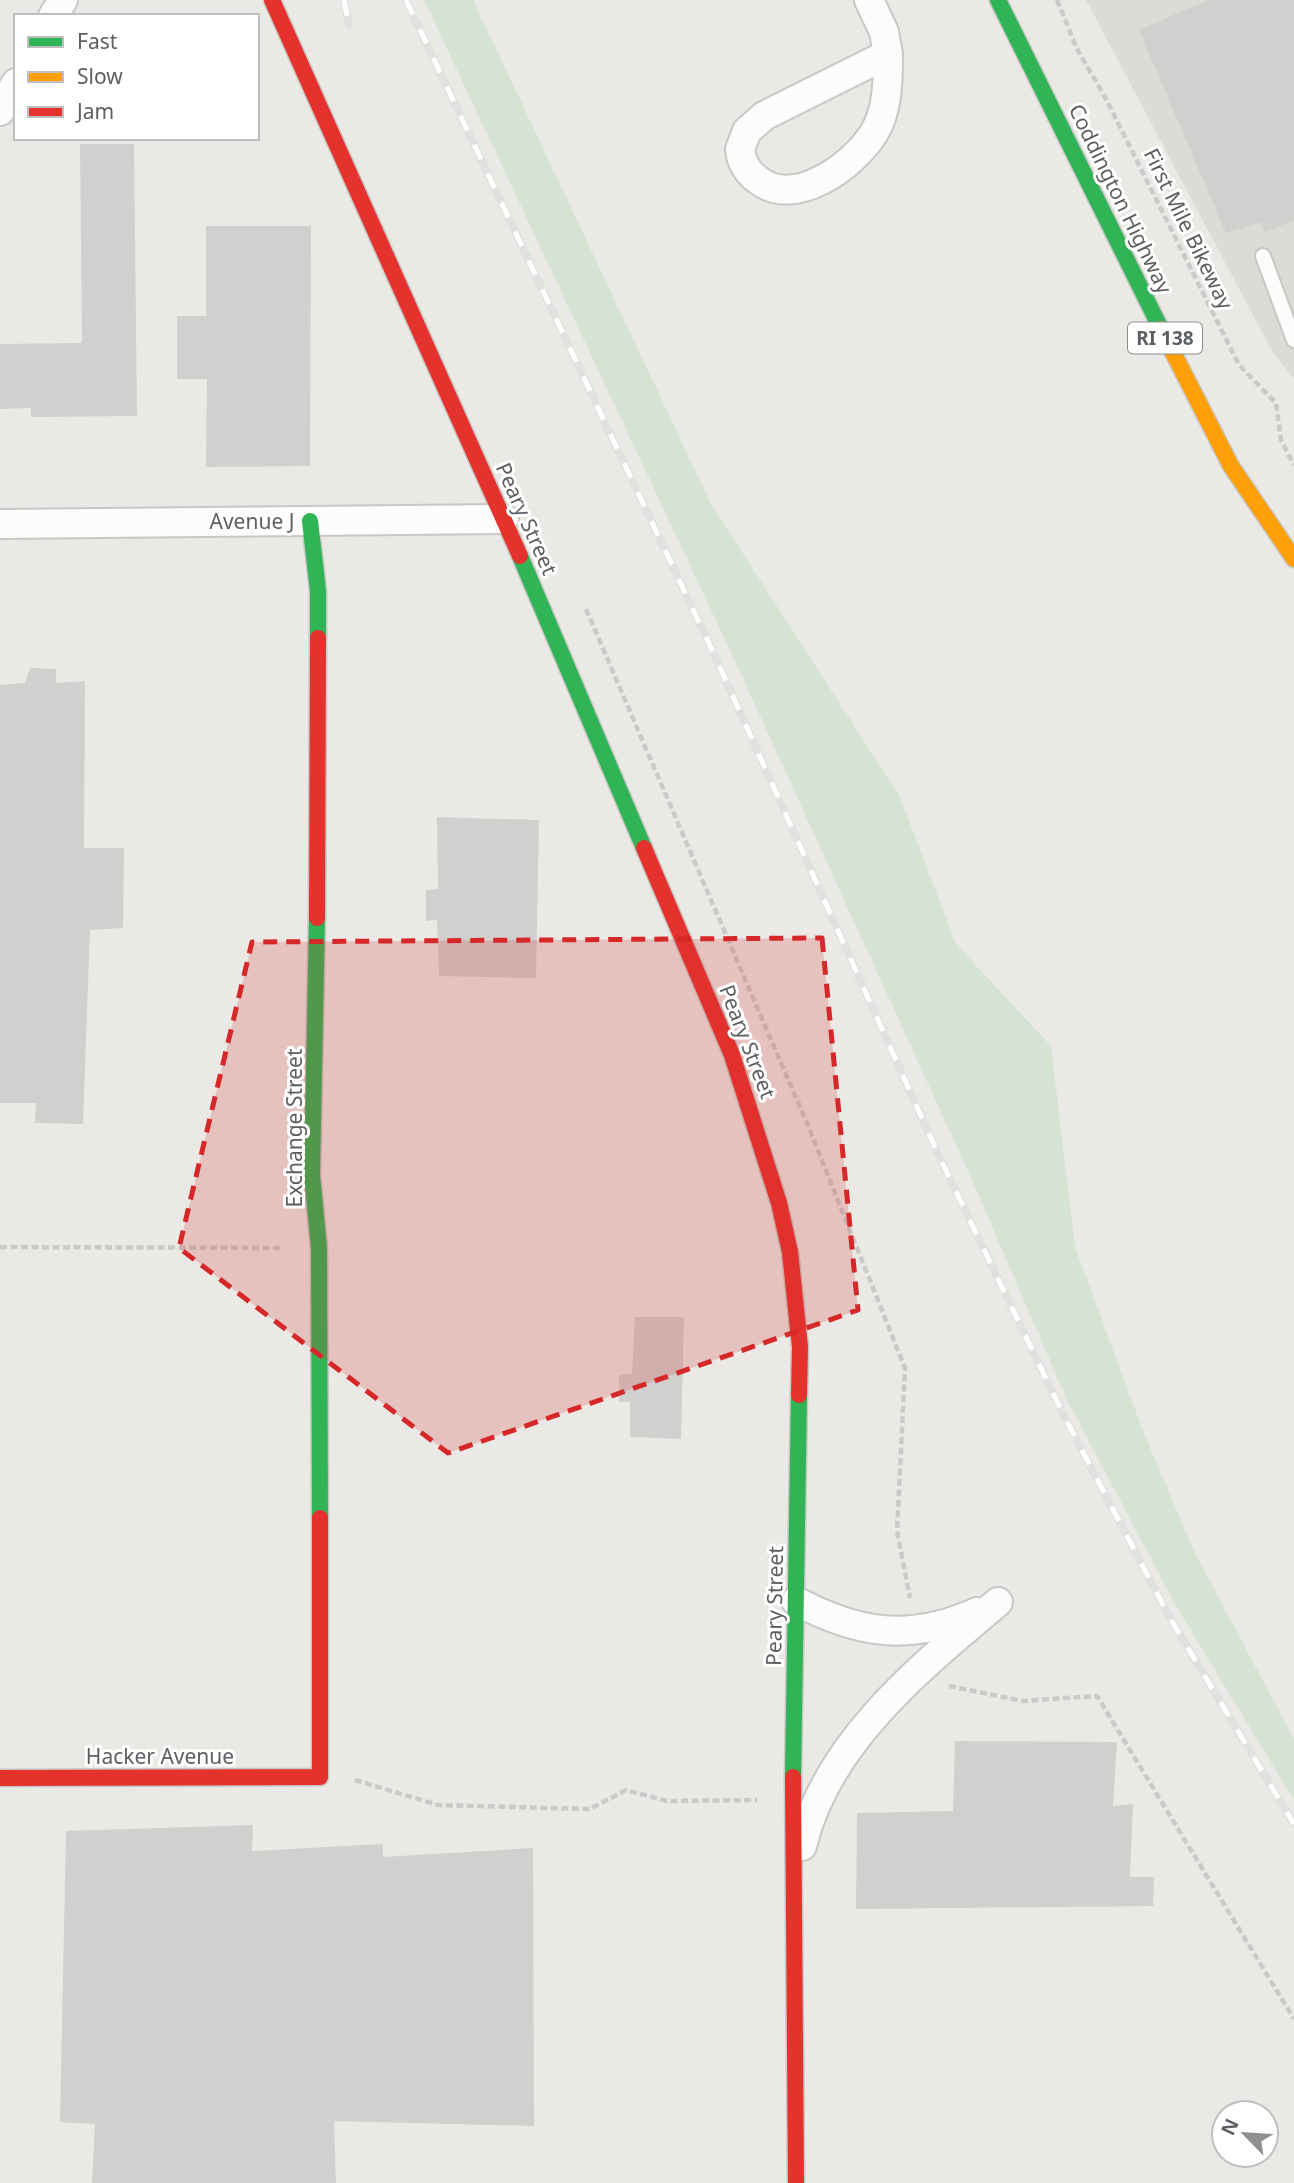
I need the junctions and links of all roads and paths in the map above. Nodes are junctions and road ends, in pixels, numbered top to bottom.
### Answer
1 (272, 0) edge
2 (869, 0) edge
3 (998, 0) edge
4 (1057, 0) edge
5 (888, 54) junction
6 (14, 86) edge
7 (0, 111) edge
8 (1263, 256) dead end
9 (1294, 340) edge
10 (1294, 465) edge
11 (504, 519) junction
12 (1294, 520) edge
13 (310, 522) junction
14 (0, 524) edge
15 (1275, 532) junction
16 (1294, 559) edge
17 (0, 1247) edge
18 (319, 1248) junction
19 (796, 1601) junction
20 (320, 1777) junction
21 (0, 1779) edge
22 (793, 1800) junction
23 (796, 1872) junction
24 (796, 2183) edge

1 - 11 main road, Peary Street
2 - 5 street
3 - 15 main road, Coddington Highway / RI 138
4 - 10 path, First Mile Bikeway
5 - 5 street
6 - 7 street
8 - 9 lane
11 - 13 street, Avenue J
11 - 19 main road, Peary Street
12 - 15 main road
13 - 14 street, Avenue J
13 - 18 main road, Exchange Street
15 - 16 main road, Coddington Highway / RI 138
17 - 18 path
18 - 20 main road, Exchange Street
19 - 22 main road, Peary Street
19 - 23 street
20 - 21 main road, Hacker Avenue
20 - 22 path
22 - 23 main road, Peary Street
23 - 24 main road, Peary Street

